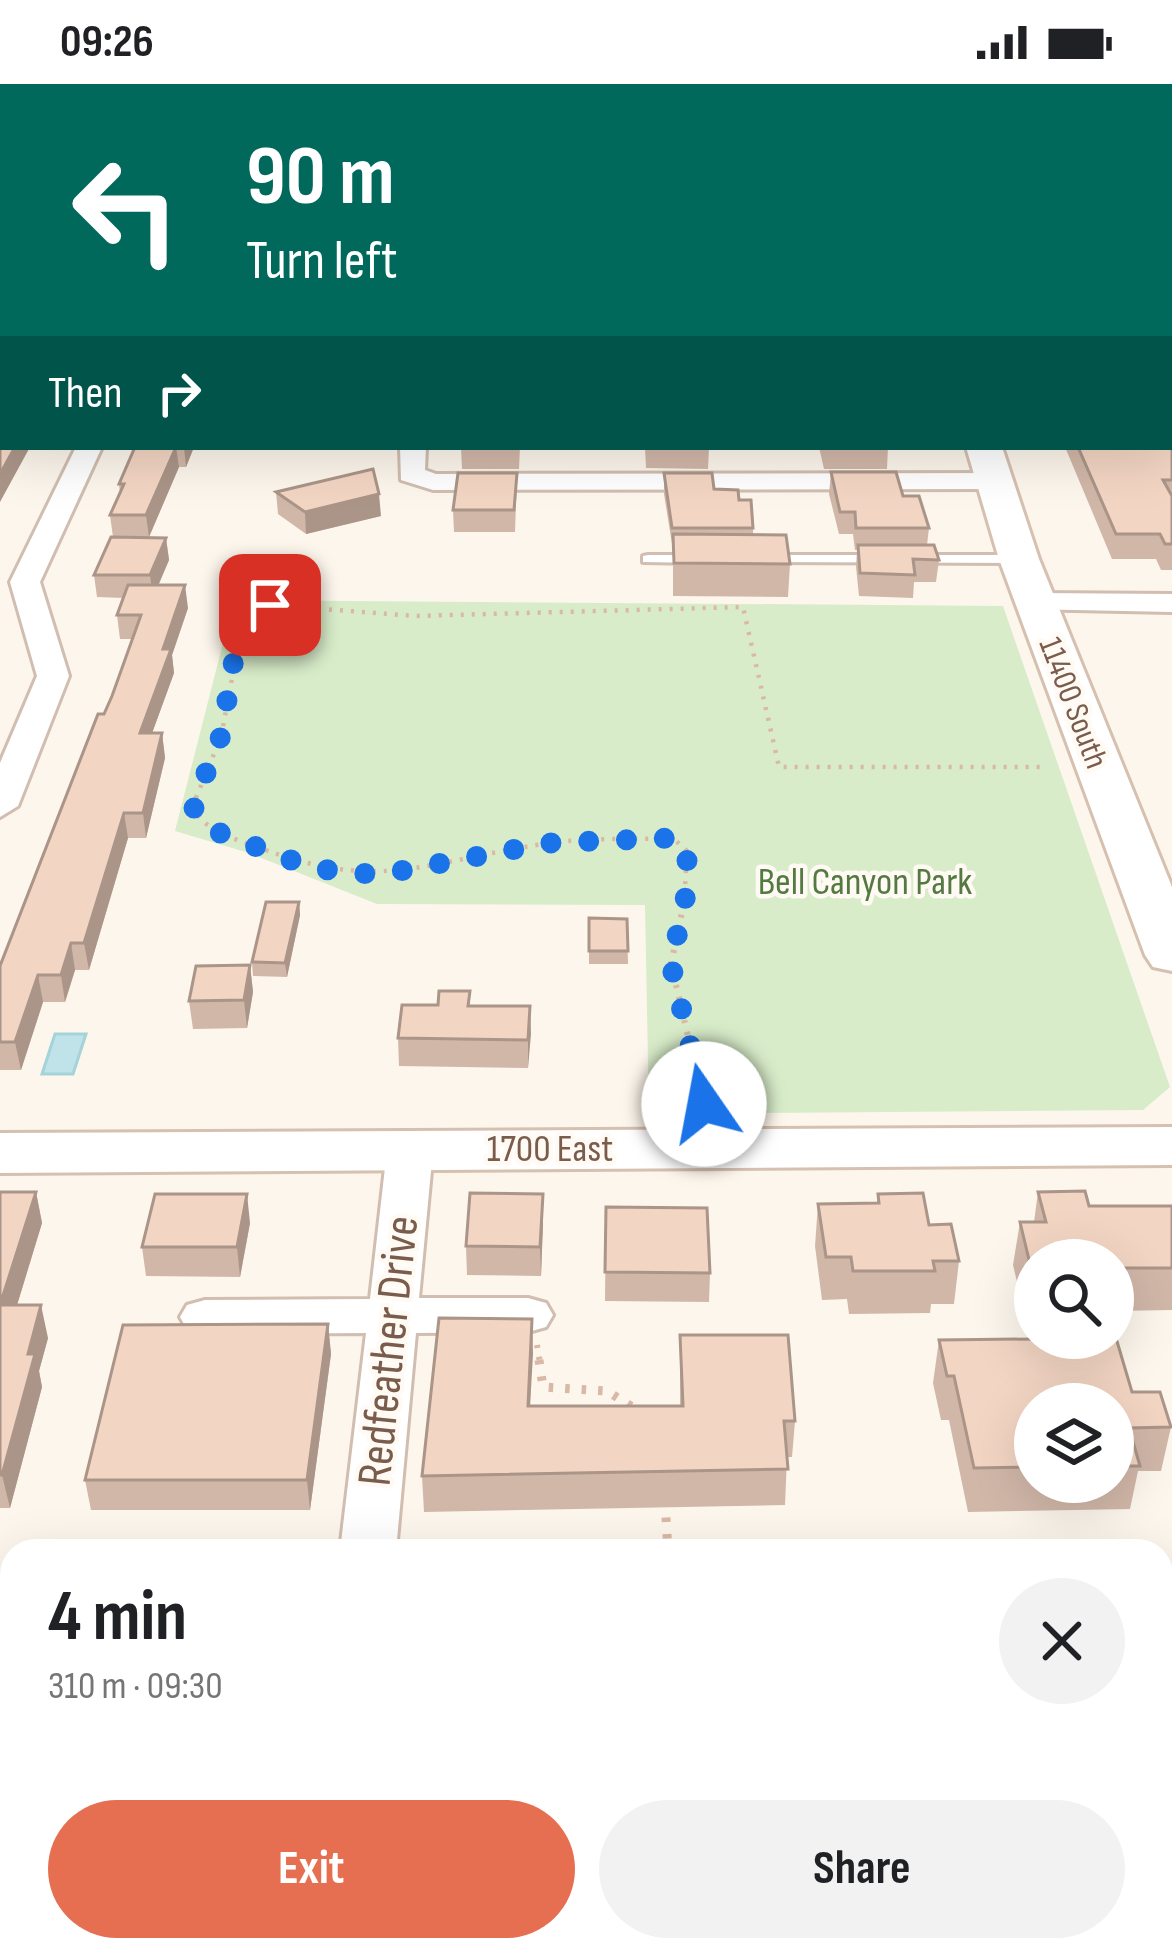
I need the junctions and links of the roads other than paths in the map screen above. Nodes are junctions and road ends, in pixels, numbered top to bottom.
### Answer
1 (88, 450) edge
2 (413, 450) edge
3 (991, 464) edge
4 (648, 559) dead end
5 (717, 559) edge
6 (740, 559) edge
7 (1018, 559) junction
8 (1036, 602) junction
9 (1172, 603) edge
10 (0, 806) edge
11 (1172, 955) edge
12 (1172, 1146) edge
13 (410, 1150) junction
14 (0, 1153) edge
15 (392, 1316) junction
16 (528, 1316) edge
17 (205, 1317) dead end
18 (369, 1539) edge

1 - 10 street
2 - 3 street
3 - 7 street, 11400 South
4 - 5 lane
6 - 7 lane
7 - 8 street, 11400 South
8 - 9 street
8 - 11 street, 11400 South
12 - 13 street, 1700 East
13 - 14 street, 1700 East
13 - 15 street, Redfeather Drive
15 - 16 street
15 - 17 street
15 - 18 street, Redfeather Drive

